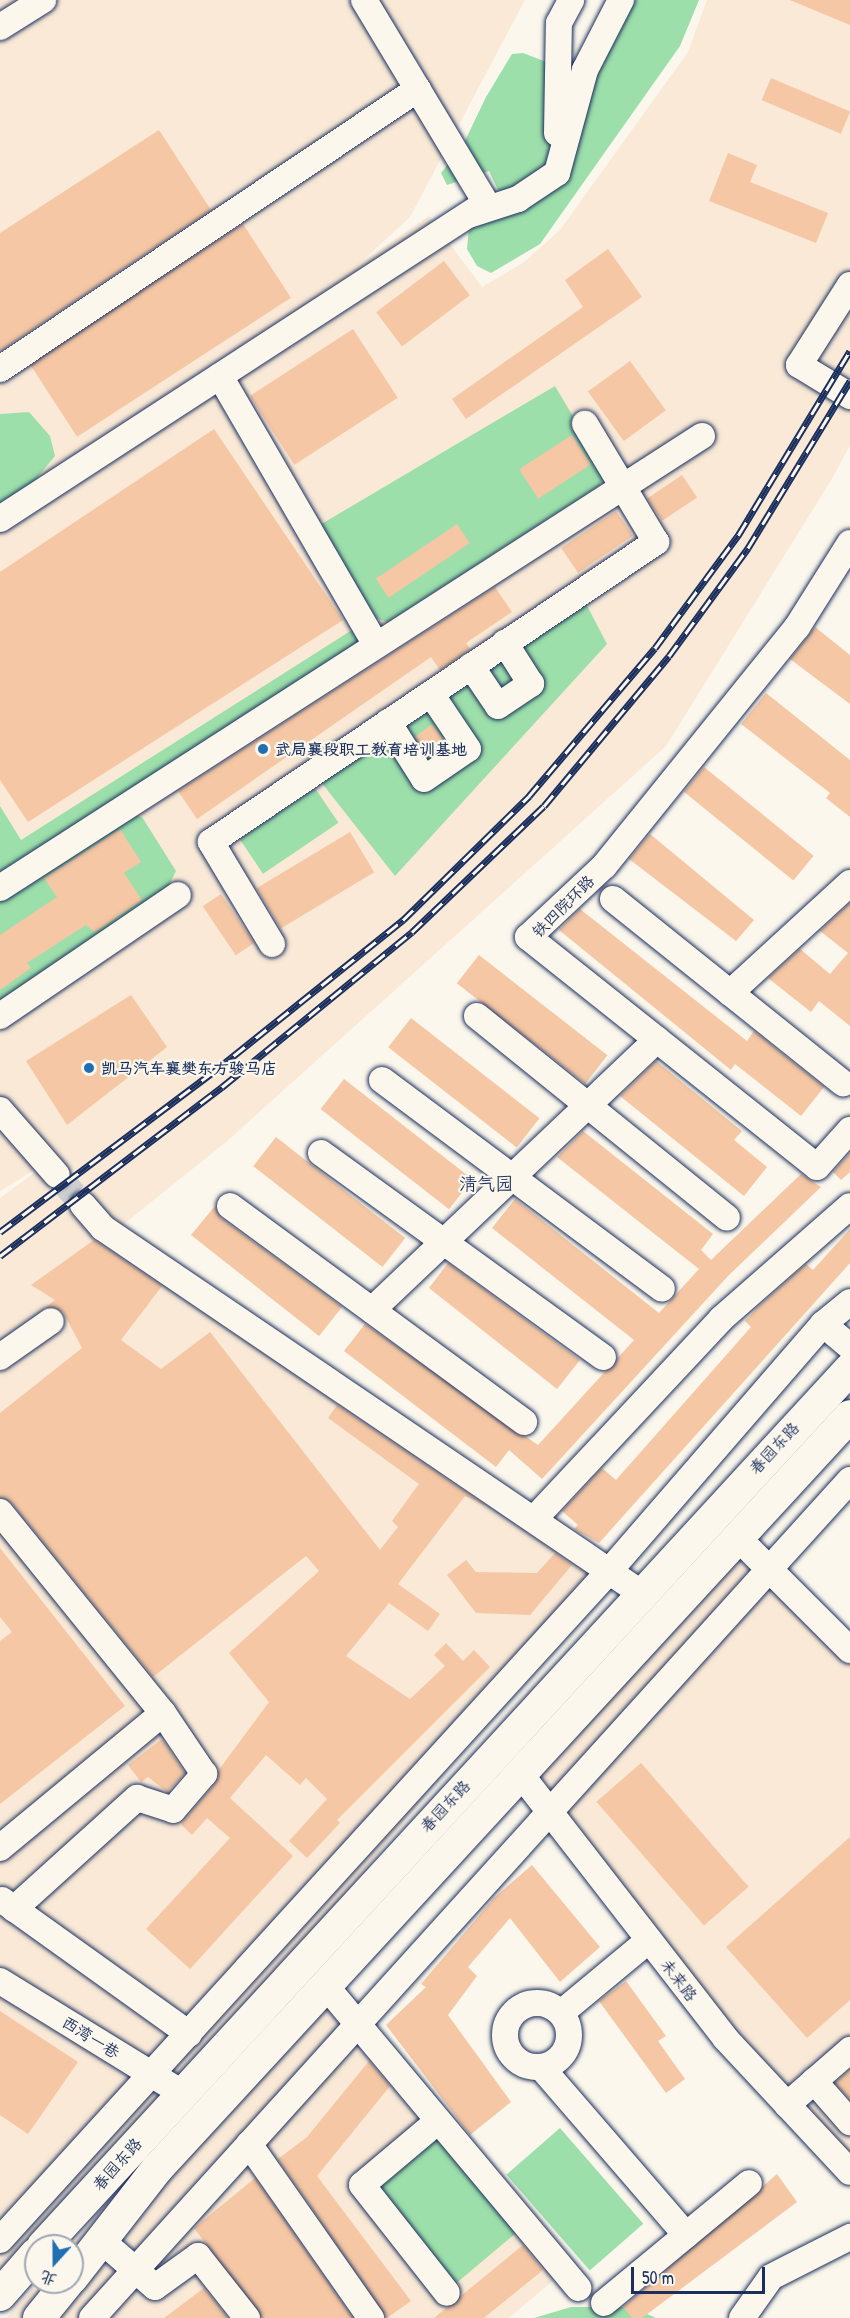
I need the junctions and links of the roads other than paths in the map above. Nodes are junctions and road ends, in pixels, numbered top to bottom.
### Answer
1 (43, 0) edge
2 (364, 0) edge
3 (571, 0) edge
4 (621, 0) edge
5 (0, 27) edge
6 (418, 89) junction
7 (557, 173) junction
8 (466, 216) junction
9 (850, 285) edge
10 (0, 369) edge
11 (220, 376) junction
12 (850, 396) edge
13 (585, 424) dead end
14 (702, 436) dead end
15 (621, 488) junction
16 (0, 519) edge
17 (850, 543) edge
18 (506, 643) junction
19 (376, 645) junction
20 (471, 666) junction
21 (431, 694) junction
22 (388, 723) junction
23 (850, 883) edge
24 (0, 888) edge
25 (178, 895) dead end
26 (613, 899) dead end
27 (272, 945) dead end
28 (730, 993) junction
29 (0, 1016) edge
30 (477, 1016) dead end
31 (657, 1040) junction
32 (382, 1080) dead end
33 (843, 1083) dead end
34 (588, 1106) junction
35 (0, 1110) edge
36 (850, 1130) edge
37 (321, 1153) dead end
38 (57, 1174) tunnel mouth
39 (512, 1177) junction
40 (83, 1205) tunnel mouth
41 (230, 1206) dead end
42 (850, 1206) edge
43 (727, 1218) dead end
44 (444, 1242) junction
45 (662, 1289) dead end
46 (850, 1302) edge
47 (372, 1310) junction
48 (51, 1321) dead end
49 (823, 1324) junction
50 (850, 1347) edge
51 (0, 1356) edge
52 (603, 1357) dead end
53 (850, 1369) edge
54 (850, 1416) edge
55 (524, 1422) dead end
56 (850, 1480) edge
57 (0, 1512) edge
58 (536, 1517) junction
59 (739, 1539) junction
60 (768, 1568) junction
61 (611, 1569) junction
62 (641, 1593) junction
63 (850, 1650) edge
64 (510, 1681) junction
65 (539, 1704) junction
66 (163, 1713) junction
67 (522, 1776) junction
68 (551, 1813) junction
69 (363, 1843) junction
70 (0, 1848) edge
71 (390, 1866) junction
72 (7, 1904) edge
73 (649, 1941) junction
74 (0, 1981) edge
75 (325, 1985) junction
76 (561, 2013) junction
77 (357, 2024) junction
78 (189, 2034) junction
79 (850, 2050) edge
80 (541, 2067) junction
81 (153, 2075) junction
82 (814, 2081) junction
83 (182, 2093) junction
84 (787, 2105) junction
85 (438, 2121) junction
86 (850, 2122) edge
87 (249, 2144) junction
88 (850, 2172) edge
89 (750, 2183) dead end
90 (54, 2234) edge
91 (686, 2235) junction
92 (850, 2237) edge
93 (0, 2240) edge
94 (102, 2241) junction
95 (84, 2263) edge
96 (24, 2268) edge
97 (138, 2268) junction
98 (578, 2288) dead end
99 (447, 2293) dead end
100 (58, 2294) edge
101 (0, 2295) edge
102 (604, 2303) dead end
103 (39, 2318) edge
104 (93, 2318) edge
105 (247, 2318) edge
106 (371, 2318) edge
107 (742, 2318) edge

1 - 5 street
2 - 6 street
3 - 7 street
4 - 7 street
6 - 8 street
6 - 10 street
7 - 8 street
8 - 11 street
9 - 12 street
11 - 16 street
11 - 19 street
13 - 15 street
14 - 15 street
15 - 18 street
15 - 19 street
17 - 31 street, 铁四院环路
18 - 20 street
18 - 20 street
19 - 24 street
20 - 21 street
21 - 22 street
21 - 22 street
22 - 27 street
23 - 28 street
25 - 29 street
26 - 28 street
28 - 33 street
30 - 34 street
31 - 34 street
31 - 36 street, 铁四院环路
32 - 39 street
34 - 39 street
34 - 43 street
35 - 38 street
37 - 44 street
39 - 44 street
39 - 45 street
40 - 58 street
41 - 47 street
42 - 58 street
44 - 47 street
44 - 52 street
46 - 49 street
47 - 55 street
48 - 51 street
49 - 50 street
49 - 61 street
53 - 62 main road, 春园东路
54 - 59 main road, 春园东路
56 - 60 street
57 - 66 street
58 - 61 street
59 - 60 street
59 - 67 main road, 春园东路
60 - 63 street
60 - 68 street
61 - 62 street
61 - 64 street
62 - 65 main road, 春园东路
64 - 65 street
64 - 69 street
65 - 71 main road, 春园东路
66 - 70 street
66 - 72 street
67 - 68 street, 未来路
67 - 75 main road, 春园东路
68 - 73 street, 未来路
68 - 77 street
69 - 71 street
69 - 78 street
71 - 83 main road, 春园东路
72 - 78 street
73 - 76 street
73 - 84 street, 未来路
74 - 81 street, 西湾一巷
75 - 77 street
75 - 94 main road, 春园东路
76 - 80 street
76 - 80 street
77 - 85 street
77 - 87 street
78 - 81 street
79 - 82 street
80 - 91 street
81 - 83 street, 西湾一巷
81 - 93 street
82 - 84 street
82 - 86 street
83 - 90 main road, 春园东路
84 - 88 street, 未来路
85 - 98 street
85 - 99 street
87 - 97 street
87 - 106 street
89 - 91 street
91 - 102 street
92 - 107 street
94 - 95 main road, 春园东路
94 - 97 street
96 - 101 main road
97 - 104 street
97 - 105 street
100 - 103 main road

